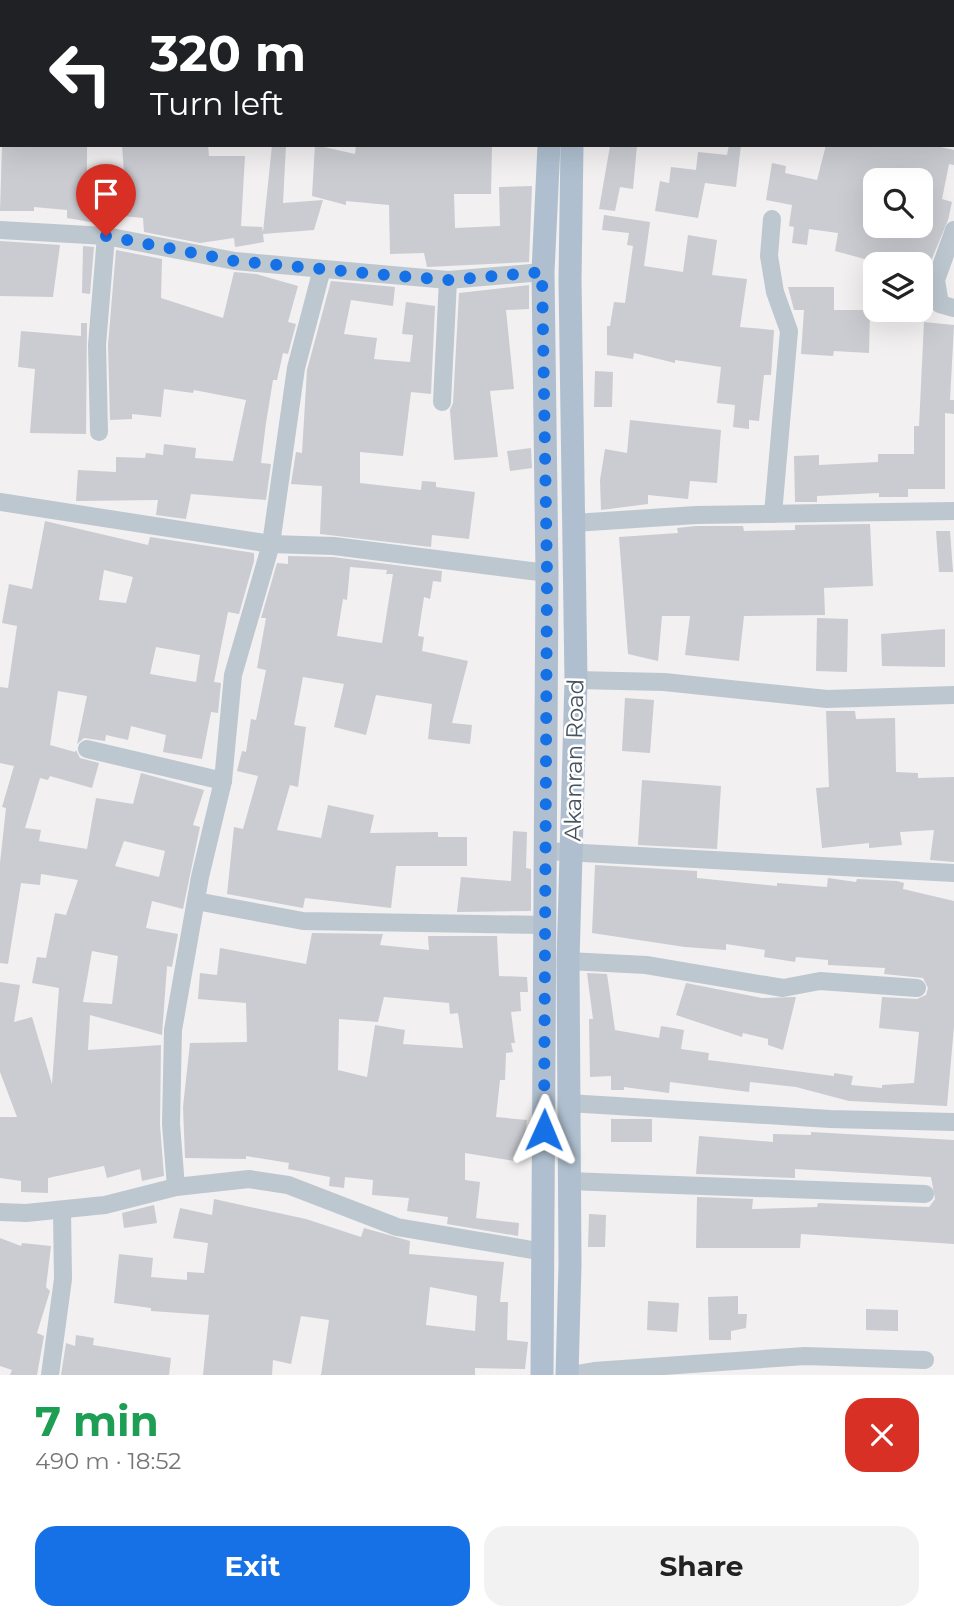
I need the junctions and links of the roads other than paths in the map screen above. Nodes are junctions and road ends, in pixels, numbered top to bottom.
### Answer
1 (549, 147) edge
2 (572, 147) edge
3 (772, 219) dead end
4 (0, 230) edge
5 (954, 230) edge
6 (106, 236) junction
7 (322, 269) junction
8 (542, 272) junction
9 (448, 280) junction
10 (954, 308) edge
11 (442, 402) dead end
12 (99, 432) dead end
13 (0, 502) edge
14 (954, 511) edge
15 (773, 514) junction
16 (573, 523) junction
17 (271, 544) junction
18 (547, 573) junction
19 (576, 680) junction
20 (954, 695) edge
21 (87, 748) dead end
22 (223, 781) junction
23 (546, 851) junction
24 (572, 852) junction
25 (954, 873) edge
26 (196, 901) junction
27 (546, 925) junction
28 (568, 961) junction
29 (917, 988) dead end
30 (568, 1103) junction
31 (954, 1122) edge
32 (568, 1181) junction
33 (176, 1186) junction
34 (925, 1194) dead end
35 (62, 1210) junction
36 (0, 1212) edge
37 (544, 1252) junction
38 (925, 1360) dead end
39 (50, 1375) edge
40 (542, 1375) edge
41 (569, 1375) edge

1 - 8 main road, Akanran Road
2 - 16 main road, Akanran Road
3 - 15 street
4 - 6 street
5 - 10 street
6 - 7 street
6 - 12 street
7 - 9 street
7 - 17 street
8 - 9 street
8 - 18 main road, Akanran Road
9 - 11 street
13 - 17 street
14 - 15 street
15 - 16 street
16 - 19 main road, Akanran Road
17 - 18 street
17 - 22 street
18 - 23 main road, Akanran Road
19 - 20 street
19 - 24 main road, Akanran Road
21 - 22 street
22 - 26 street
23 - 24 street
23 - 27 main road, Akanran Road
24 - 25 street
24 - 28 main road, Akanran Road
26 - 27 street
26 - 33 street
27 - 37 main road, Akanran Road
28 - 29 street
28 - 30 main road, Akanran Road
30 - 31 street
30 - 32 main road, Akanran Road
32 - 34 street
32 - 41 main road, Akanran Road
33 - 35 street
33 - 37 street
35 - 36 street
35 - 39 street
37 - 40 main road, Akanran Road
38 - 41 street

